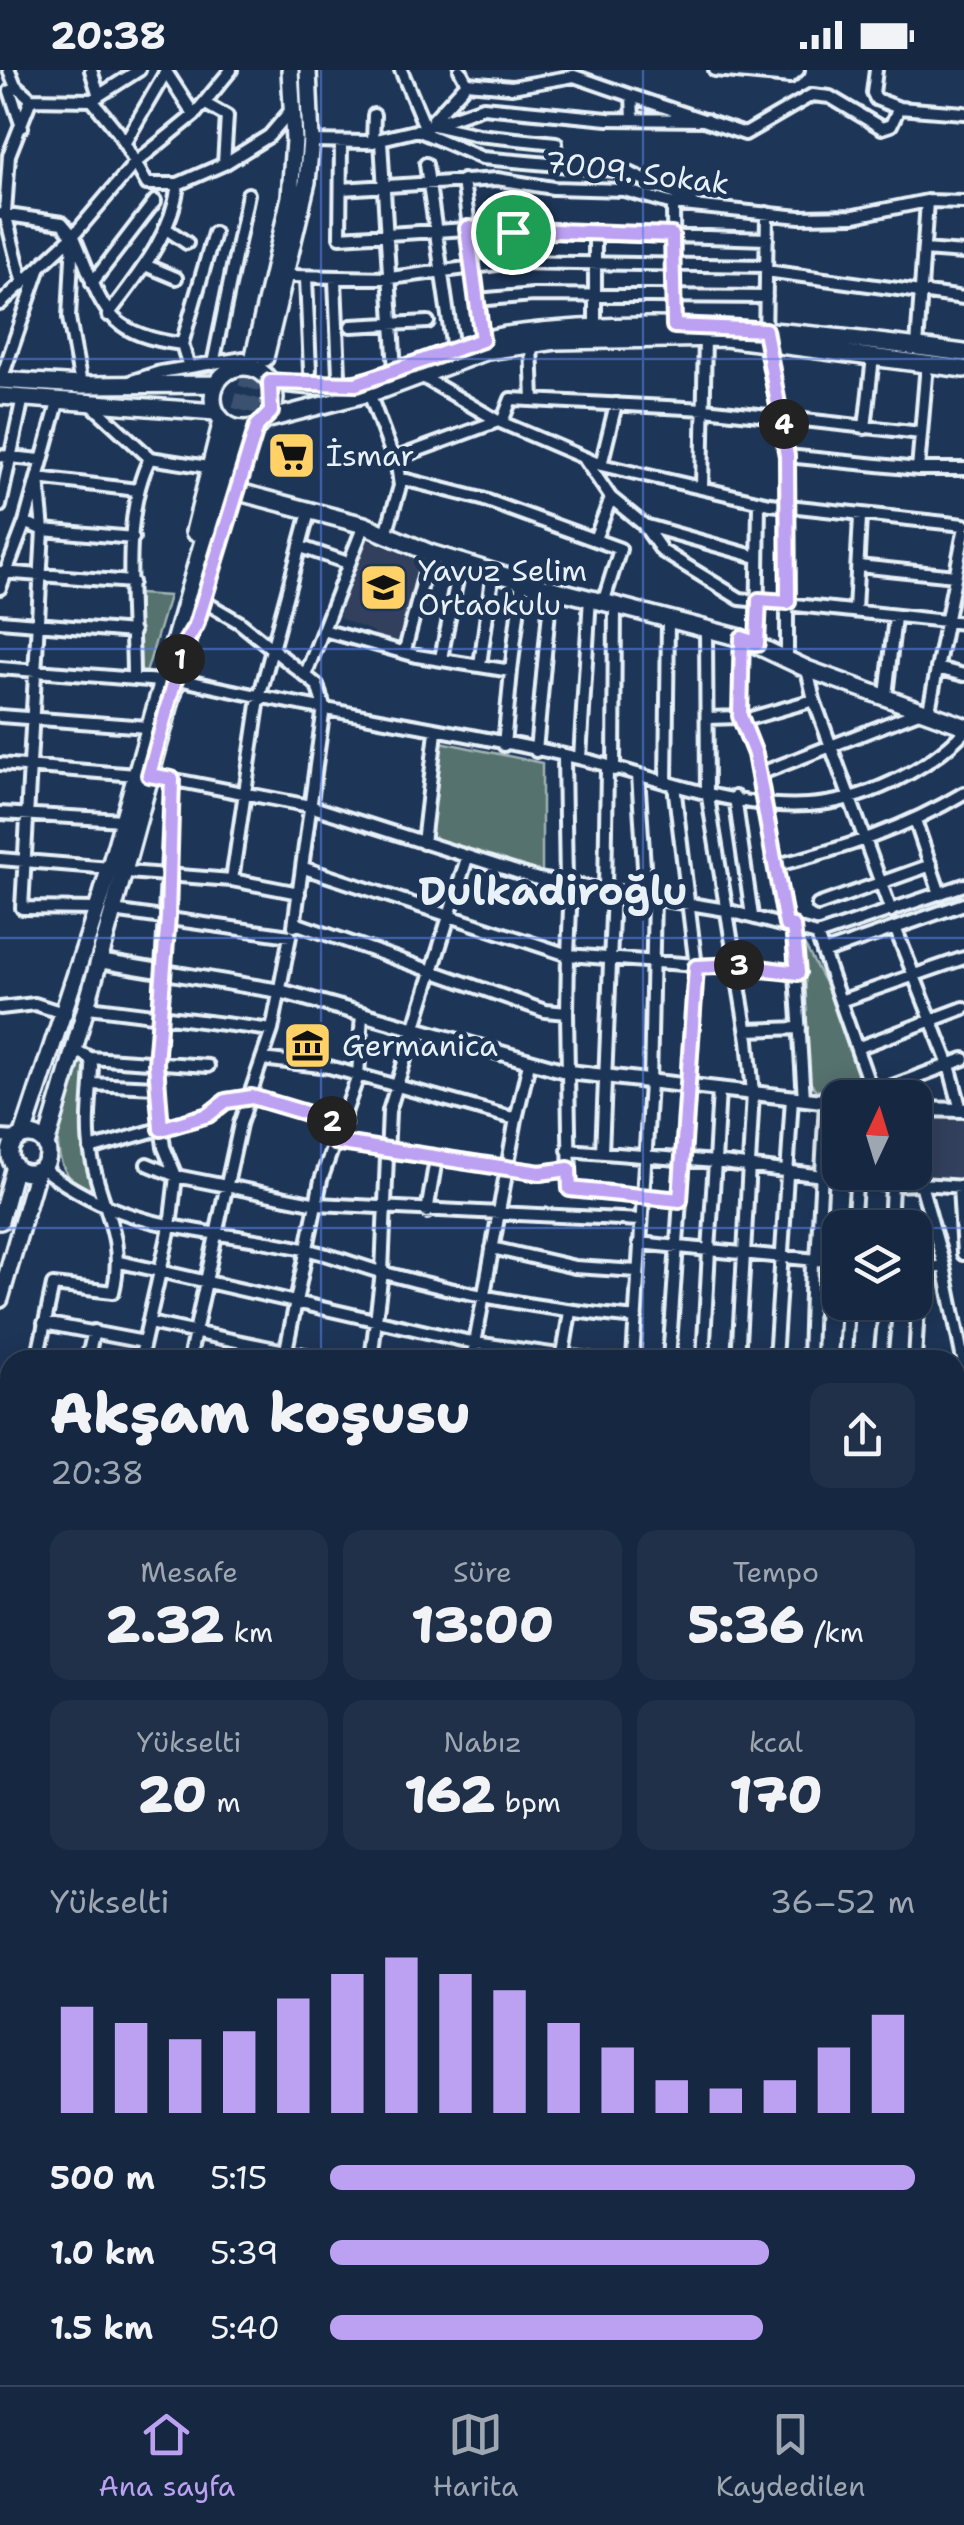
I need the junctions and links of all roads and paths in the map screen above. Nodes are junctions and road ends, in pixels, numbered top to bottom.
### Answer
1 (9, 70) edge
2 (91, 70) edge
3 (140, 70) edge
4 (220, 70) edge
5 (231, 70) edge
6 (290, 70) edge
7 (308, 70) edge
8 (401, 70) edge
9 (460, 70) edge
10 (715, 70) edge
11 (798, 70) edge
12 (876, 70) edge
13 (165, 72) edge
14 (467, 83) junction
15 (16, 94) edge
16 (632, 96) junction
17 (95, 98) junction
18 (204, 101) junction
19 (899, 108) junction
20 (292, 110) junction
21 (964, 113) edge
22 (194, 115) junction
23 (374, 115) dead end
24 (634, 119) junction
25 (706, 120) junction
26 (425, 127) junction
27 (23, 128) junction
28 (312, 141) junction
29 (377, 141) junction
30 (341, 143) junction
31 (556, 143) dead end
32 (124, 144) junction
33 (4, 157) edge
34 (134, 164) junction
35 (224, 164) junction
36 (426, 164) dead end
37 (463, 180) junction
38 (428, 182) junction
39 (178, 184) junction
40 (342, 188) junction
41 (384, 188) junction
42 (248, 194) dead end
43 (155, 201) dead end
44 (927, 201) junction
45 (964, 202) edge
46 (673, 204) junction
47 (700, 206) junction
48 (767, 212) junction
49 (2, 214) edge
50 (165, 228) junction
51 (467, 228) junction
52 (434, 230) junction
53 (594, 232) junction
54 (214, 233) dead end
55 (388, 234) junction
56 (672, 235) junction
57 (73, 236) junction
58 (766, 239) junction
59 (287, 242) junction
60 (187, 243) dead end
61 (924, 250) junction
62 (964, 254) edge
63 (595, 262) junction
64 (41, 264) junction
65 (673, 264) junction
66 (144, 265) junction
67 (766, 268) junction
68 (472, 269) junction
69 (441, 274) junction
70 (298, 277) junction
71 (176, 278) dead end
72 (390, 278) junction
73 (335, 280) junction
74 (92, 283) junction
75 (23, 284) junction
76 (921, 292) junction
77 (596, 295) junction
78 (674, 295) junction
79 (766, 296) junction
80 (964, 298) edge
81 (477, 300) junction
82 (0, 304) edge
83 (108, 315) junction
84 (428, 322) dead end
85 (393, 324) junction
86 (351, 326) dead end
87 (674, 326) junction
88 (595, 328) junction
89 (765, 336) junction
90 (705, 337) junction
91 (482, 340) junction
92 (531, 342) junction
93 (182, 344) junction
94 (917, 346) junction
95 (453, 350) junction
96 (964, 353) edge
97 (873, 356) junction
98 (250, 360) junction
99 (213, 364) junction
100 (927, 364) junction
101 (189, 367) junction
102 (964, 369) edge
103 (310, 370) dead end
104 (395, 372) junction
105 (339, 376) dead end
106 (421, 376) junction
107 (0, 380) edge
108 (268, 380) junction
109 (216, 384) junction
110 (82, 386) junction
111 (120, 386) junction
112 (369, 393) junction
113 (0, 396) edge
114 (23, 397) junction
115 (59, 399) junction
116 (533, 400) junction
117 (89, 402) junction
118 (616, 404) junction
119 (705, 410) junction
120 (783, 419) junction
121 (500, 422) junction
122 (240, 424) junction
123 (865, 428) junction
124 (921, 433) junction
125 (787, 456) junction
126 (5, 457) edge
127 (150, 458) junction
128 (394, 459) junction
129 (40, 460) junction
130 (584, 460) junction
131 (601, 465) junction
132 (217, 467) junction
133 (918, 469) junction
134 (964, 469) edge
135 (38, 478) junction
136 (399, 478) junction
137 (702, 488) junction
138 (137, 490) junction
139 (238, 492) junction
140 (611, 498) junction
141 (760, 502) junction
142 (0, 506) edge
143 (787, 506) junction
144 (309, 512) junction
145 (860, 517) junction
146 (26, 522) junction
147 (643, 524) junction
148 (364, 525) junction
149 (964, 528) edge
150 (43, 530) junction
151 (386, 534) junction
152 (133, 538) junction
153 (594, 539) junction
154 (302, 547) junction
155 (430, 553) junction
156 (757, 557) junction
157 (462, 560) junction
158 (348, 563) junction
159 (858, 566) junction
160 (493, 571) junction
161 (959, 571) edge
162 (3, 572) edge
163 (40, 576) junction
164 (132, 582) junction
165 (522, 582) junction
166 (0, 588) edge
167 (551, 589) junction
168 (603, 599) junction
169 (759, 600) junction
170 (204, 601) junction
171 (788, 602) junction
172 (855, 610) junction
173 (895, 618) junction
174 (668, 619) junction
175 (0, 621) edge
176 (945, 622) junction
177 (964, 623) edge
178 (39, 624) junction
179 (323, 630) junction
180 (706, 630) junction
181 (133, 632) junction
182 (749, 641) junction
183 (178, 642) junction
184 (272, 650) junction
185 (405, 650) junction
186 (787, 657) junction
187 (441, 658) junction
188 (480, 665) junction
189 (0, 668) edge
190 (937, 668) junction
191 (807, 669) junction
192 (38, 670) junction
193 (511, 671) junction
194 (964, 675) edge
195 (304, 676) junction
196 (133, 677) junction
197 (168, 680) junction
198 (886, 696) junction
199 (260, 698) junction
200 (814, 700) junction
201 (324, 707) junction
202 (926, 710) junction
203 (0, 716) edge
204 (707, 718) junction
205 (742, 718) junction
206 (36, 720) junction
207 (147, 727) junction
208 (964, 729) edge
209 (436, 732) junction
210 (504, 745) junction
211 (833, 748) junction
212 (536, 752) junction
213 (564, 756) junction
214 (580, 758) junction
215 (0, 764) edge
216 (31, 767) junction
217 (611, 769) junction
218 (759, 774) junction
219 (142, 775) junction
220 (638, 775) junction
221 (172, 779) junction
222 (670, 784) junction
223 (707, 791) junction
224 (247, 792) junction
225 (964, 792) edge
226 (735, 797) junction
227 (849, 798) junction
228 (765, 803) junction
229 (310, 806) junction
230 (0, 813) edge
231 (26, 816) junction
232 (123, 820) junction
233 (915, 820) junction
234 (864, 840) junction
235 (423, 843) junction
236 (467, 858) junction
237 (0, 859) edge
238 (23, 862) junction
239 (777, 865) junction
240 (931, 865) junction
241 (110, 868) junction
242 (304, 868) junction
243 (127, 872) junction
244 (168, 874) junction
245 (232, 880) junction
246 (880, 883) junction
247 (568, 885) junction
248 (964, 885) edge
249 (609, 891) junction
250 (299, 894) junction
251 (940, 894) junction
252 (650, 898) junction
253 (689, 904) junction
254 (964, 904) edge
255 (818, 905) dead end
256 (105, 910) junction
257 (726, 910) junction
258 (891, 911) junction
259 (448, 914) junction
260 (752, 916) junction
261 (168, 917) junction
262 (294, 923) junction
263 (790, 926) junction
264 (896, 930) junction
265 (817, 935) junction
266 (290, 936) junction
267 (823, 953) junction
268 (568, 955) junction
269 (964, 958) edge
270 (608, 959) junction
271 (99, 961) junction
272 (651, 964) junction
273 (736, 965) junction
274 (696, 967) junction
275 (164, 970) junction
276 (430, 970) junction
277 (798, 973) junction
278 (916, 976) junction
279 (280, 992) junction
280 (840, 1002) junction
281 (88, 1007) junction
282 (0, 1008) edge
283 (964, 1008) edge
284 (566, 1013) junction
285 (66, 1014) junction
286 (362, 1014) junction
287 (159, 1017) junction
288 (930, 1020) junction
289 (800, 1028) junction
290 (272, 1030) junction
291 (412, 1030) junction
292 (747, 1030) junction
293 (857, 1048) junction
294 (82, 1054) junction
295 (964, 1059) edge
296 (262, 1060) junction
297 (156, 1063) junction
298 (529, 1063) junction
299 (949, 1065) junction
300 (208, 1066) dead end
301 (569, 1072) junction
302 (358, 1076) junction
303 (606, 1079) junction
304 (869, 1080) edge
305 (912, 1080) edge
306 (650, 1083) junction
307 (91, 1084) junction
308 (396, 1086) junction
309 (691, 1086) junction
310 (156, 1087) junction
311 (718, 1089) junction
312 (753, 1093) junction
313 (252, 1097) junction
314 (798, 1098) junction
315 (822, 1101) edge
316 (932, 1109) edge
317 (963, 1110) edge
318 (516, 1119) junction
319 (343, 1124) junction
320 (161, 1129) junction
321 (0, 1136) edge
322 (20, 1137) junction
323 (335, 1142) junction
324 (46, 1145) junction
325 (90, 1150) junction
326 (568, 1150) junction
327 (386, 1152) junction
328 (602, 1152) junction
329 (645, 1155) junction
330 (684, 1158) junction
331 (436, 1159) junction
332 (9, 1162) edge
333 (715, 1162) junction
334 (147, 1164) dead end
335 (751, 1166) junction
336 (506, 1168) junction
337 (569, 1169) junction
338 (40, 1170) junction
339 (788, 1170) junction
340 (822, 1174) edge
341 (176, 1176) junction
342 (226, 1184) junction
343 (822, 1185) edge
344 (932, 1185) edge
345 (961, 1187) edge
346 (923, 1190) edge
347 (642, 1197) junction
348 (680, 1200) junction
349 (317, 1204) junction
350 (387, 1209) junction
351 (110, 1211) junction
352 (426, 1212) junction
353 (497, 1216) junction
354 (640, 1220) junction
355 (0, 1222) edge
356 (170, 1227) junction
357 (216, 1234) junction
358 (639, 1243) junction
359 (674, 1247) junction
360 (492, 1248) junction
361 (309, 1250) junction
362 (709, 1250) junction
363 (744, 1254) junction
364 (963, 1254) edge
365 (780, 1257) junction
366 (815, 1260) junction
367 (943, 1260) junction
368 (822, 1261) edge
369 (120, 1262) junction
370 (932, 1265) edge
371 (637, 1271) junction
372 (158, 1272) junction
373 (382, 1272) junction
374 (206, 1280) junction
375 (484, 1296) junction
376 (0, 1299) edge
377 (296, 1300) junction
378 (958, 1304) edge
379 (570, 1312) junction
380 (636, 1318) junction
381 (375, 1319) junction
382 (847, 1320) edge
383 (884, 1320) edge
384 (916, 1320) edge
385 (44, 1323) junction
386 (148, 1323) junction
387 (94, 1330) junction
388 (196, 1332) junction
389 (144, 1342) junction
390 (475, 1343) junction
391 (39, 1350) edge
392 (89, 1350) edge
393 (142, 1350) edge
394 (192, 1350) edge
395 (266, 1350) edge
396 (286, 1350) edge
397 (372, 1350) edge
398 (474, 1350) edge
399 (514, 1350) edge
400 (564, 1350) edge
401 (634, 1350) edge
402 (669, 1350) edge
403 (704, 1350) edge
404 (739, 1350) edge
405 (775, 1350) edge
406 (810, 1350) edge
407 (846, 1350) edge
408 (881, 1350) edge
409 (915, 1350) edge
410 (963, 1350) edge

1 - 15 street
2 - 17 street
3 - 17 street
4 - 18 street
5 - 18 street
6 - 20 main road
7 - 28 main road
8 - 26 street
9 - 14 street
10 - 11 street
12 - 19 street
13 - 22 street
13 - 32 street
14 - 16 street
14 - 26 street
15 - 17 street
15 - 27 street
15 - 27 street
16 - 24 street
16 - 25 street
17 - 32 street
18 - 22 street
18 - 35 street
19 - 21 street
19 - 25 street
20 - 35 street
20 - 59 main road
22 - 34 street
23 - 29 street
24 - 25 street
24 - 26 street
26 - 29 street
26 - 31 street
26 - 47 street
27 - 33 street
28 - 30 street
28 - 59 main road
29 - 30 street
29 - 41 street
30 - 40 street
32 - 34 street
33 - 49 street
34 - 39 street
34 - 57 street
35 - 39 street
36 - 38 street
37 - 38 street, 7009. Sokak
37 - 46 street, 7009. Sokak
37 - 51 street
38 - 41 street, 7009. Sokak
38 - 52 street
39 - 50 street
40 - 41 street, 7009. Sokak
40 - 55 street
41 - 55 street
42 - 99 street
43 - 74 street
44 - 45 street, 7009. Sokak
44 - 48 street, 7009. Sokak
44 - 61 street
46 - 47 street, 7009. Sokak
46 - 56 street
47 - 48 street, 7009. Sokak
48 - 58 street
49 - 57 street
49 - 75 street
50 - 60 street
50 - 66 street
51 - 52 street
51 - 53 street
51 - 68 street
52 - 55 street
52 - 69 street
53 - 56 street
53 - 63 street
54 - 93 street
55 - 72 street
56 - 58 street
56 - 65 street
57 - 64 street
57 - 74 street
57 - 110 street
58 - 67 street
59 - 70 main road
59 - 98 main road
61 - 62 street
61 - 76 street
63 - 65 street
63 - 68 street
63 - 77 street
64 - 75 street
64 - 107 street
65 - 67 street
65 - 78 street
66 - 71 street
66 - 83 street
67 - 76 street
67 - 79 street
68 - 69 street
68 - 81 street
69 - 72 street
69 - 95 street
70 - 73 street
70 - 103 street
70 - 108 main road
72 - 73 street
72 - 85 street
73 - 105 street
74 - 83 street
75 - 82 street
76 - 80 street
76 - 94 street
77 - 78 street
77 - 81 street
77 - 88 street
78 - 79 street
78 - 87 street
79 - 89 street
81 - 91 street
83 - 93 street
84 - 85 street
85 - 86 street
85 - 104 street
87 - 88 main road
87 - 89 main road
88 - 91 main road
89 - 90 main road
89 - 94 main road
89 - 97 main road
89 - 120 street
90 - 92 main road
90 - 119 street
91 - 95 main road
92 - 106 main road
92 - 116 street
93 - 101 street
94 - 96 main road
95 - 104 main road
97 - 100 main road
97 - 123 street
98 - 99 street
98 - 108 main road
98 - 109 main road
99 - 101 street
100 - 102 main road
100 - 124 street
101 - 111 street
104 - 108 main road
106 - 112 main road
106 - 121 street
107 - 110 main road
108 - 122 main road
109 - 111 main road
109 - 122 main road
110 - 111 main road
112 - 122 main road
112 - 128 street
113 - 114 main road
114 - 115 main road
114 - 126 street
115 - 117 main road
115 - 129 street
116 - 118 street
116 - 121 street
117 - 122 main road
117 - 127 street
118 - 119 street
118 - 131 street
119 - 120 street
119 - 137 street
120 - 123 street
120 - 125 street
121 - 128 street
121 - 130 street
122 - 132 main road
122 - 139 main road
122 - 183 main road
123 - 124 street
124 - 133 street
125 - 133 street
125 - 143 street
126 - 129 street
126 - 142 street
127 - 132 street
127 - 138 street
128 - 136 street
129 - 135 street
130 - 131 street
130 - 140 street
131 - 137 street
132 - 183 main road
133 - 134 street
135 - 138 street
135 - 146 street
135 - 150 street
136 - 151 street
136 - 153 street
137 - 141 street
138 - 152 street
139 - 144 main road
139 - 170 main road
140 - 147 street
140 - 153 street
141 - 143 street
141 - 156 street
143 - 145 street
143 - 171 street
144 - 148 main road
144 - 154 street
145 - 149 street
145 - 159 street
146 - 150 street
146 - 162 street
147 - 156 street
147 - 169 street
148 - 151 main road
148 - 158 street
149 - 161 street
150 - 152 street
150 - 163 street
151 - 155 main road
152 - 164 street
153 - 168 street
154 - 158 street
154 - 184 street
155 - 157 main road
155 - 185 street
156 - 169 street
157 - 160 main road
157 - 187 street
158 - 179 street
159 - 161 street
159 - 172 street
160 - 165 main road
160 - 188 street
161 - 176 street
162 - 163 street
162 - 166 street
163 - 164 street
163 - 178 street
164 - 181 street
165 - 167 main road
165 - 193 street
167 - 168 main road
167 - 212 street
168 - 174 main road
168 - 214 street
168 - 217 street
169 - 171 street
169 - 182 street
170 - 183 main road
170 - 184 street
171 - 172 street
171 - 186 street
172 - 173 street
173 - 176 street
173 - 198 street
174 - 180 main road
174 - 222 street
175 - 178 street
176 - 177 street
176 - 190 street
178 - 181 street
178 - 192 street
179 - 185 street
179 - 195 street
180 - 182 main road
180 - 204 street
181 - 196 street
182 - 186 main road
182 - 205 street
183 - 197 main road
184 - 195 street
184 - 199 street
185 - 187 street
186 - 191 main road
187 - 188 street
188 - 193 street
189 - 192 street
190 - 194 street
190 - 202 street
191 - 198 main road
191 - 200 street
192 - 196 street
192 - 206 street
193 - 210 street
195 - 201 street
196 - 197 street
197 - 199 street
197 - 207 main road
197 - 219 main road
198 - 202 main road
199 - 201 street
199 - 224 street
200 - 205 street
200 - 211 street
201 - 209 street
201 - 229 street
202 - 208 main road
202 - 211 street
203 - 206 street
204 - 205 street
204 - 223 street
205 - 218 street
206 - 207 street
206 - 216 street
207 - 219 main road
208 - 227 street
209 - 210 street
209 - 235 street
210 - 212 street
211 - 218 street
211 - 227 street
212 - 213 street
213 - 214 street
213 - 247 street
214 - 217 street
215 - 216 street
216 - 219 street
216 - 231 street
217 - 220 street
217 - 249 street
218 - 228 street
219 - 221 street
219 - 232 main road
219 - 243 main road
220 - 222 street
220 - 252 street
221 - 224 street
221 - 244 street
222 - 223 street
222 - 253 street
223 - 226 street
223 - 257 street
224 - 229 street
224 - 245 street
225 - 233 street
226 - 228 street
226 - 260 street
227 - 228 street
227 - 234 street
228 - 239 street
229 - 235 street
229 - 242 street
230 - 231 street
231 - 232 street
231 - 238 street
232 - 241 main road
233 - 234 street
233 - 240 street
234 - 239 street
234 - 246 street
235 - 236 street
236 - 247 street
236 - 259 street
237 - 238 street
238 - 241 street
238 - 256 street
239 - 263 street
240 - 246 street
240 - 251 street
241 - 256 main road
242 - 250 street
242 - 259 street
243 - 244 street
243 - 256 main road
244 - 245 street
244 - 261 street
245 - 250 street
246 - 255 street
246 - 258 street
247 - 249 street
247 - 268 street
248 - 251 street
249 - 252 street
249 - 270 street
250 - 262 street
251 - 258 street
252 - 253 street
252 - 272 street
253 - 257 street
253 - 274 street
254 - 264 street
256 - 261 street
256 - 271 main road
256 - 285 main road
257 - 260 street
257 - 273 street
258 - 265 street
259 - 268 street
259 - 276 street
260 - 263 street
261 - 266 street
261 - 275 street
262 - 266 street
262 - 276 street
263 - 265 street
263 - 277 street
264 - 267 street
264 - 278 street
265 - 267 street
266 - 279 street
267 - 280 street
268 - 270 street
268 - 284 street
269 - 278 street
270 - 272 street
270 - 303 street
271 - 275 street
271 - 281 main road
272 - 274 street
272 - 306 street
273 - 274 street
273 - 277 street
273 - 292 street
274 - 309 street
275 - 279 street
275 - 287 street
276 - 284 street
276 - 291 street
277 - 289 street
278 - 280 street
278 - 288 street
279 - 286 street
279 - 290 street
280 - 293 street
281 - 287 street
281 - 294 main road
282 - 285 street
283 - 288 street
284 - 301 street
285 - 322 main road
286 - 291 street
286 - 302 street
287 - 290 street
287 - 297 street
288 - 293 street
288 - 299 street
289 - 292 street
289 - 314 street
290 - 296 street
291 - 298 street
291 - 308 street
292 - 312 street
293 - 304 street
294 - 297 street
294 - 307 street
294 - 324 main road
295 - 299 street
296 - 302 street
296 - 313 street
297 - 300 street
297 - 310 street
298 - 301 street
298 - 318 street
299 - 305 street
299 - 317 street
301 - 303 street
301 - 326 street
302 - 308 street
302 - 319 street
303 - 306 street
303 - 328 street
306 - 309 street
306 - 329 street
307 - 310 street
307 - 325 street
308 - 318 street
308 - 327 street
309 - 311 street
309 - 330 street
310 - 320 street
311 - 312 street
311 - 333 street
312 - 314 street
312 - 335 street
313 - 319 street
313 - 320 street
313 - 342 street
314 - 315 street
314 - 339 street
316 - 317 street
318 - 336 street
319 - 323 street
320 - 325 street
320 - 341 street
321 - 322 street
322 - 324 main road
322 - 332 main road
323 - 327 street
323 - 349 street
324 - 338 main road
325 - 351 street
326 - 328 street
326 - 337 street
327 - 331 street
327 - 350 street
328 - 329 street
329 - 330 street
329 - 347 street
330 - 333 street
330 - 348 street
331 - 336 street
331 - 352 street
332 - 338 main road
332 - 355 main road
333 - 335 street
333 - 362 street
334 - 341 street
335 - 339 street
335 - 363 street
336 - 337 street
336 - 353 street
337 - 347 street
338 - 351 street
338 - 376 main road
339 - 340 street
339 - 365 street
341 - 342 street
341 - 356 street
342 - 349 street
342 - 357 street
343 - 366 street
344 - 345 street
345 - 364 street
346 - 367 street
347 - 348 street
347 - 354 street
348 - 359 street
349 - 350 street
349 - 361 street
350 - 352 street
350 - 373 street
351 - 356 street
351 - 369 street
352 - 353 street
353 - 354 street
353 - 360 street
354 - 358 street
356 - 357 street
356 - 372 street
357 - 361 street
357 - 374 street
358 - 359 street
358 - 371 street
359 - 362 street
359 - 402 street
360 - 371 street
360 - 375 street
361 - 373 street
361 - 377 street
362 - 363 street
362 - 403 street
363 - 365 street
363 - 404 street
364 - 367 street
365 - 366 street
365 - 405 street
366 - 368 street
366 - 406 street
367 - 370 street
367 - 378 street
369 - 372 street
369 - 385 street
371 - 380 street
372 - 374 street
372 - 386 street
373 - 375 street
373 - 381 street
374 - 377 street
374 - 388 street
375 - 379 street
375 - 390 street
377 - 381 street
377 - 396 street
378 - 410 street
379 - 380 street
379 - 400 street
380 - 401 street
381 - 390 street
381 - 397 street
382 - 407 street
383 - 408 street
384 - 409 street
385 - 387 street
385 - 391 street
386 - 388 street
386 - 389 street
387 - 389 street
387 - 392 street
388 - 394 street
388 - 395 street
389 - 393 street
390 - 398 street
390 - 399 street

